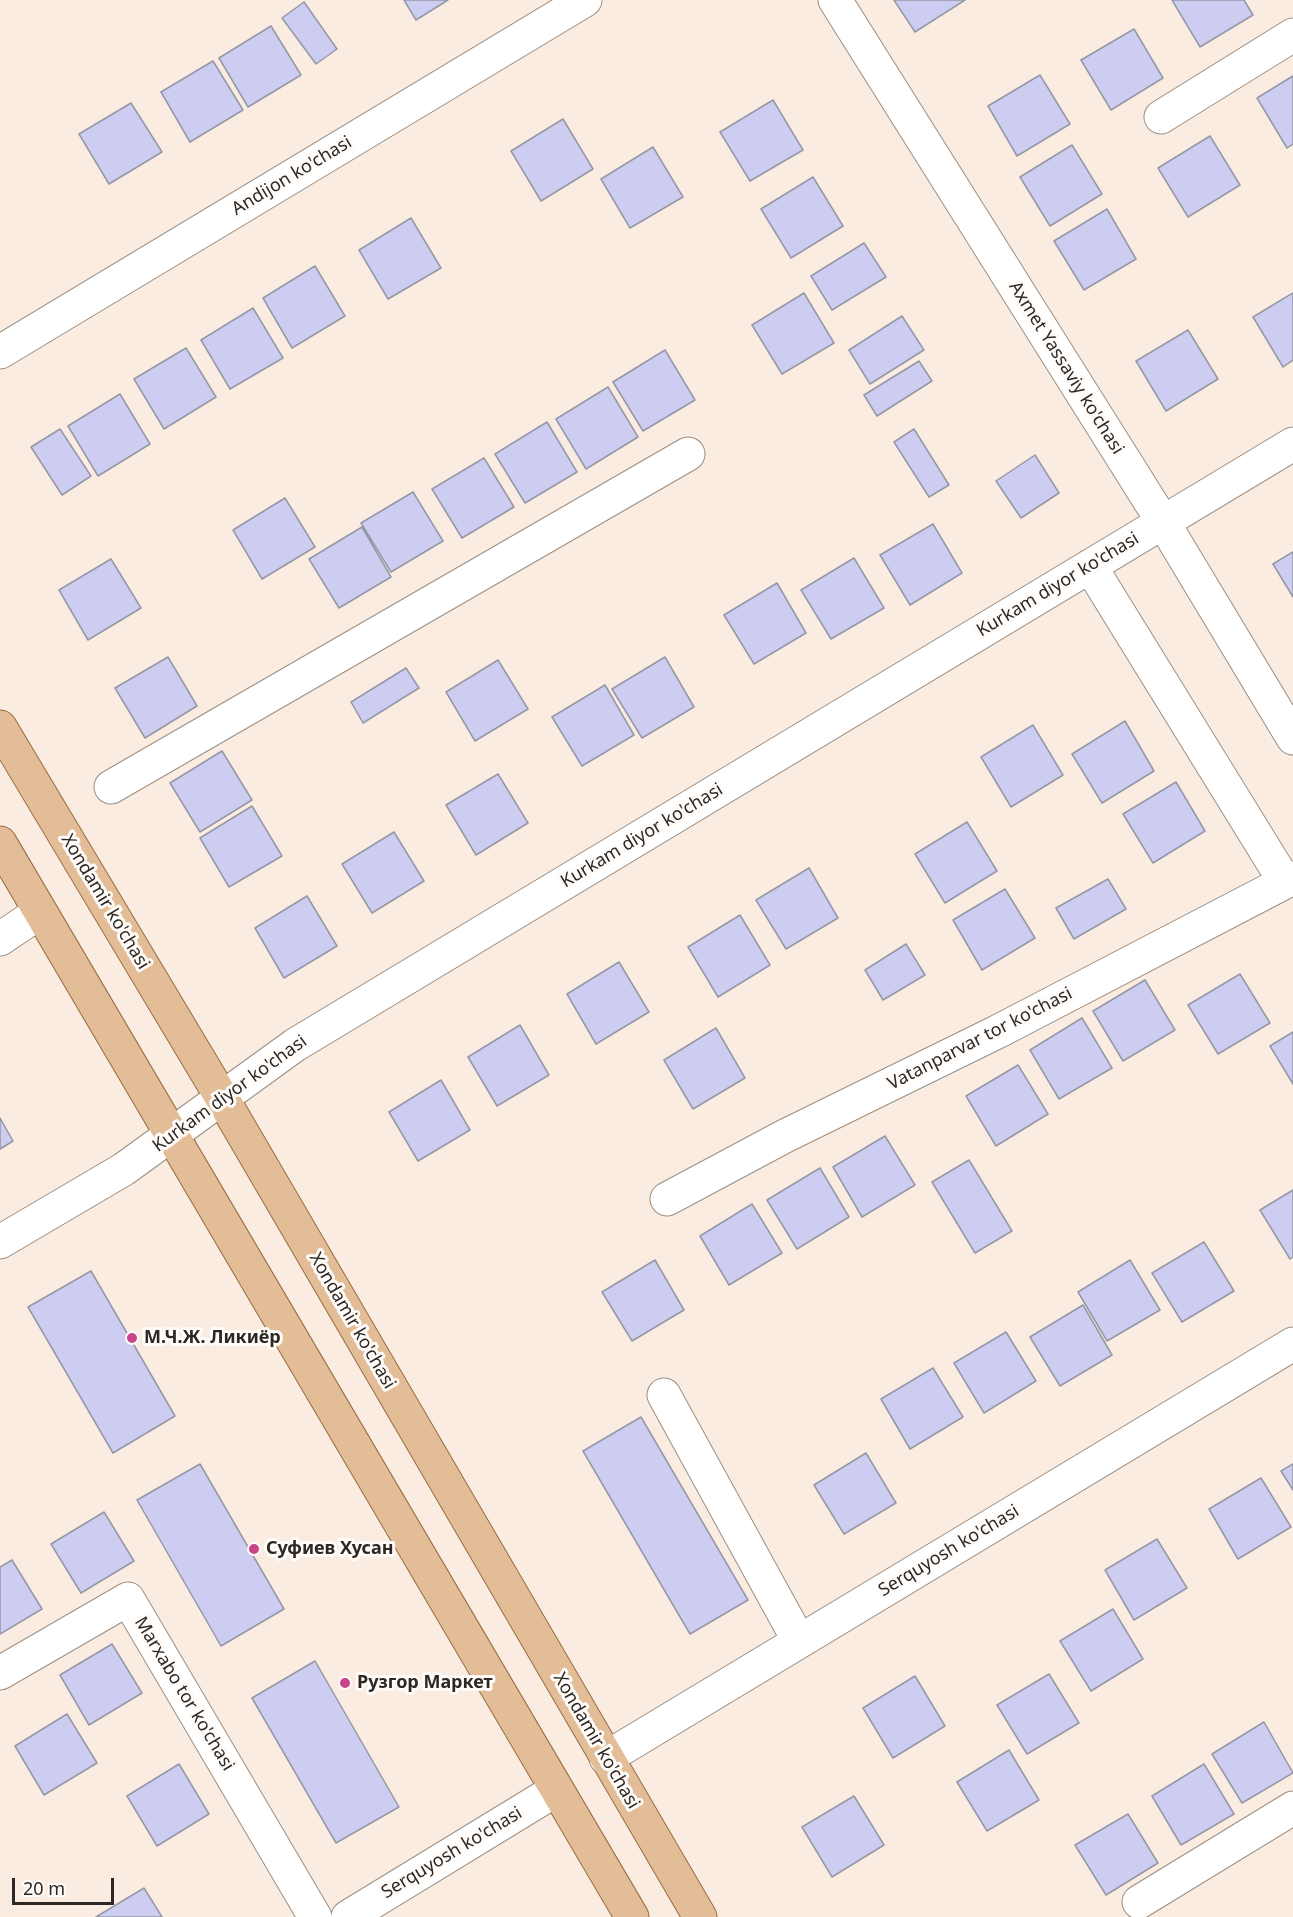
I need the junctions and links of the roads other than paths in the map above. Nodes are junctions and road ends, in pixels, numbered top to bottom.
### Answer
1 (585, 0) edge
2 (835, 0) edge
3 (1293, 35) edge
4 (1161, 117) dead end
5 (0, 352) edge
6 (1293, 444) edge
7 (688, 454) dead end
8 (1163, 522) junction
9 (1090, 566) junction
10 (0, 727) edge
11 (1293, 738) edge
12 (111, 787) dead end
13 (0, 843) edge
14 (1289, 880) edge
15 (40, 912) junction
16 (0, 939) edge
17 (222, 1098) junction
18 (171, 1137) junction
19 (667, 1199) dead end
20 (0, 1242) edge
21 (1293, 1344) edge
22 (664, 1395) dead end
23 (799, 1641) junction
24 (0, 1673) edge
25 (606, 1758) junction
26 (556, 1790) junction
27 (1293, 1808) edge
28 (1139, 1902) dead end
29 (315, 1917) edge
30 (348, 1917) edge
31 (632, 1917) edge
32 (700, 1917) edge

1 - 5 street, Andijon ko'chasi
2 - 8 street, Axmet Yassaviy ko'chasi
3 - 4 street
6 - 8 street, Kurkam diyor ko'chasi
7 - 12 street
8 - 9 street, Kurkam diyor ko'chasi
8 - 11 street, Axmet Yassaviy ko'chasi
9 - 14 street
9 - 17 street, Kurkam diyor ko'chasi
10 - 17 main road, Xondamir ko'chasi
13 - 15 main road
14 - 19 street, Vatanparvar tor ko'chasi
15 - 16 street
15 - 18 main road
17 - 18 street, Kurkam diyor ko'chasi
17 - 25 main road, Xondamir ko'chasi
18 - 20 street, Kurkam diyor ko'chasi
18 - 26 main road
21 - 23 street, Serquyosh ko'chasi
22 - 23 street
23 - 25 street, Serquyosh ko'chasi
24 - 29 street, Marxabo tor ko'chasi
25 - 32 main road, Xondamir ko'chasi
26 - 30 street, Serquyosh ko'chasi
26 - 31 main road
27 - 28 street

